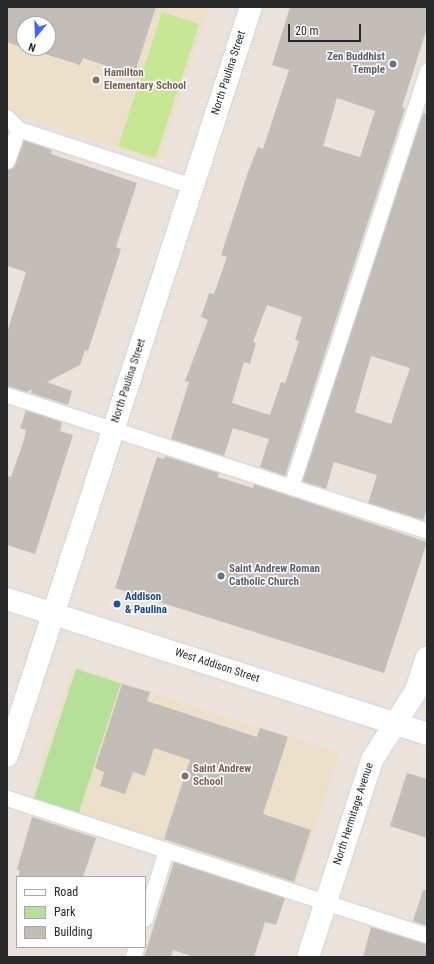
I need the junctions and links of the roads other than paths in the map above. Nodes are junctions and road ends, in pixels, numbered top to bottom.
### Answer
1 (251, 7) edge
2 (427, 71) edge
3 (7, 117) edge
4 (18, 129) junction
5 (7, 161) edge
6 (192, 186) junction
7 (7, 395) edge
8 (113, 429) junction
9 (291, 487) junction
10 (427, 531) edge
11 (7, 599) edge
12 (52, 614) junction
13 (427, 658) edge
14 (396, 723) junction
15 (427, 734) edge
16 (7, 756) edge
17 (7, 798) edge
18 (166, 850) junction
19 (326, 902) junction
20 (146, 915) edge
21 (427, 935) edge
22 (308, 957) edge

1 - 6 street, North Paulina Street
2 - 9 lane
3 - 4 lane
4 - 5 lane
4 - 6 lane
6 - 8 street, North Paulina Street
7 - 8 lane
8 - 9 lane
8 - 12 street, North Paulina Street
9 - 10 lane
11 - 12 street, West Addison Street
12 - 14 street, West Addison Street
12 - 16 street, North Paulina Street
13 - 14 street, North Hermitage Avenue
14 - 15 street, West Addison Street
14 - 19 street, North Hermitage Avenue
17 - 18 lane
18 - 19 lane
18 - 20 lane
19 - 21 lane
19 - 22 street, North Hermitage Avenue

